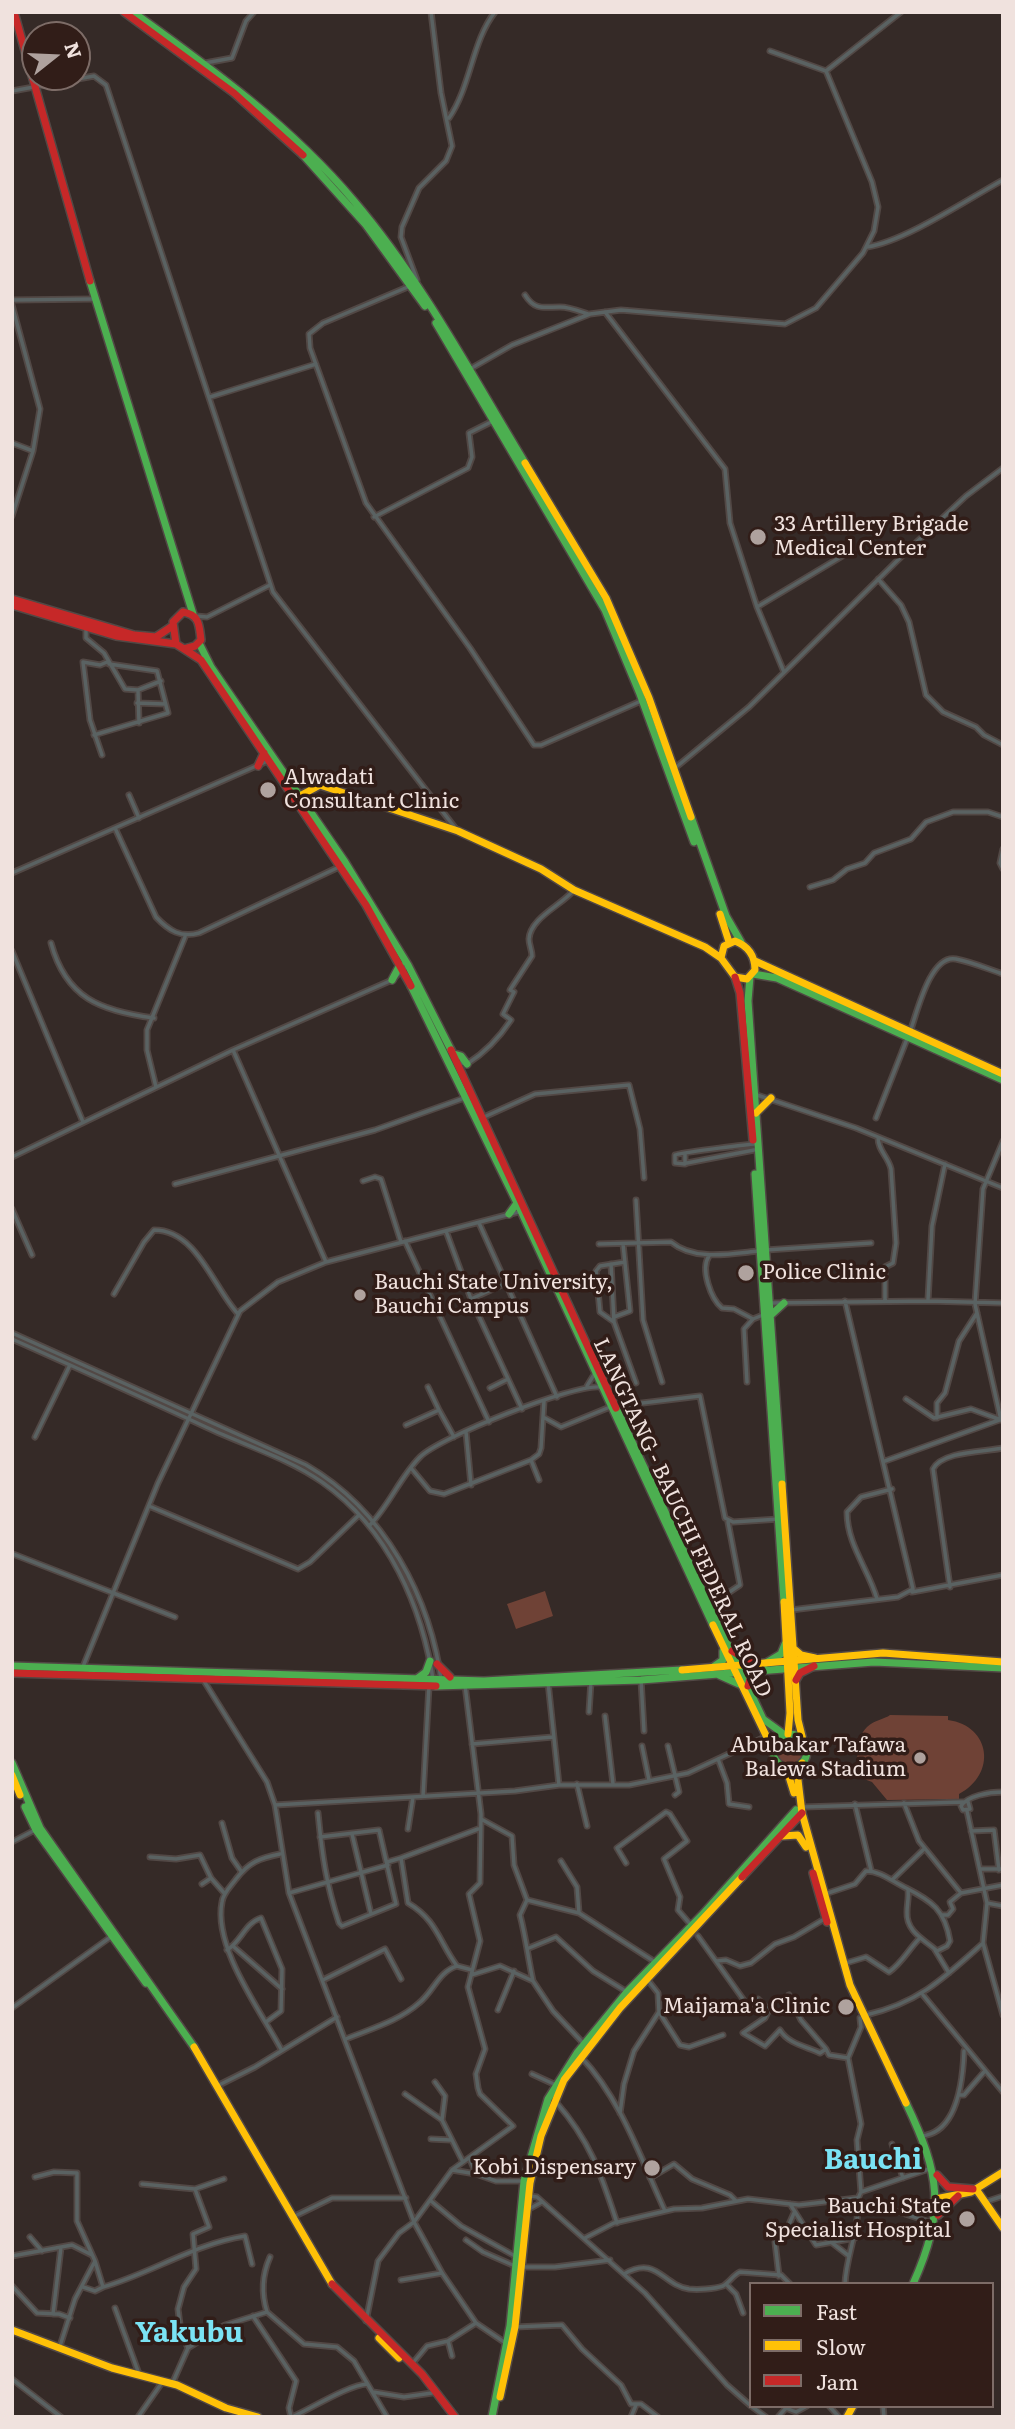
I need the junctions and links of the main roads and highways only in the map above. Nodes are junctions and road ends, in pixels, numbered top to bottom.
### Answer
1 (14, 12) edge
2 (124, 12) edge
3 (133, 12) edge
4 (191, 57) junction
5 (318, 166) junction
6 (414, 285) junction
7 (467, 370) junction
8 (510, 442) junction
9 (12, 599) edge
10 (187, 602) junction
11 (12, 605) edge
12 (183, 612) junction
13 (194, 615) junction
14 (171, 627) junction
15 (199, 643) junction
16 (176, 644) junction
17 (184, 649) junction
18 (646, 699) junction
19 (264, 753) junction
20 (272, 759) junction
21 (258, 766) road end
22 (287, 776) junction
23 (320, 785) junction
24 (297, 798) junction
25 (741, 942) junction
26 (726, 944) junction
27 (705, 947) junction
28 (721, 958) junction
29 (755, 961) junction
30 (404, 967) junction
31 (751, 976) junction
32 (735, 977) junction
33 (392, 980) road end
34 (909, 1034) junction
35 (454, 1060) junction
36 (467, 1064) road end
37 (1003, 1074) edge
38 (1003, 1080) edge
39 (751, 1095) junction
40 (771, 1098) road end
41 (757, 1113) junction
42 (522, 1208) junction
43 (509, 1214) road end
44 (762, 1251) junction
45 (784, 1303) road end
46 (767, 1315) junction
47 (580, 1332) junction
48 (613, 1405) junction
49 (624, 1431) junction
50 (781, 1519) junction
51 (786, 1637) junction
52 (725, 1647) junction
53 (794, 1649) junction
54 (815, 1662) junction
55 (1003, 1662) edge
56 (766, 1663) junction
57 (754, 1664) junction
58 (791, 1665) junction
59 (12, 1666) edge
60 (713, 1667) junction
61 (1003, 1668) edge
62 (736, 1670) junction
63 (760, 1672) junction
64 (12, 1673) edge
65 (719, 1675) junction
66 (641, 1677) junction
67 (453, 1678) junction
68 (416, 1679) junction
69 (514, 1681) junction
70 (796, 1682) junction
71 (436, 1683) junction
72 (745, 1687) junction
73 (786, 1734) junction
74 (803, 1740) junction
75 (773, 1750) junction
76 (12, 1763) edge
77 (802, 1763) junction
78 (786, 1767) junction
79 (12, 1775) edge
80 (799, 1812) junction
81 (38, 1829) junction
82 (782, 1836) junction
83 (806, 1847) junction
84 (113, 1935) junction
85 (862, 2017) junction
86 (931, 2167) junction
87 (1003, 2170) edge
88 (974, 2189) junction
89 (526, 2194) junction
90 (934, 2196) junction
91 (958, 2196) junction
92 (932, 2222) junction
93 (1002, 2223) edge
94 (518, 2267) junction
95 (908, 2282) edge
96 (914, 2282) edge
97 (12, 2330) edge
98 (258, 2417) edge
99 (452, 2417) edge
100 (494, 2417) edge

1 - 10 main road
2 - 4 main road
3 - 4 main road
4 - 5 main road
4 - 5 main road
5 - 6 main road
5 - 6 main road
6 - 7 main road
7 - 8 main road
7 - 8 main road
8 - 18 main road
9 - 14 main road
10 - 12 main road
10 - 13 main road
11 - 16 main road, LANGTANG - BAUCHI FEDERAL ROAD
12 - 13 main road
12 - 14 main road
13 - 15 main road
14 - 16 main road
15 - 17 main road
15 - 20 main road, LANGTANG - BAUCHI FEDERAL ROAD
16 - 17 main road, LANGTANG - BAUCHI FEDERAL ROAD
17 - 19 main road, LANGTANG - BAUCHI FEDERAL ROAD
18 - 25 main road
18 - 26 main road
19 - 20 main road, LANGTANG - BAUCHI FEDERAL ROAD
19 - 21 main road
20 - 22 main road, LANGTANG - BAUCHI FEDERAL ROAD
20 - 24 main road, LANGTANG - BAUCHI FEDERAL ROAD
22 - 23 main road
22 - 24 main road, LANGTANG - BAUCHI FEDERAL ROAD
23 - 24 main road
23 - 27 main road
24 - 30 main road, LANGTANG - BAUCHI FEDERAL ROAD
24 - 30 main road, LANGTANG - BAUCHI FEDERAL ROAD
25 - 26 main road
25 - 29 main road
26 - 27 main road
26 - 28 main road
27 - 28 main road
28 - 32 main road
29 - 31 main road
29 - 34 main road
30 - 33 main road
30 - 35 main road, LANGTANG - BAUCHI FEDERAL ROAD
31 - 32 main road
31 - 34 main road
31 - 39 main road
32 - 39 main road
34 - 37 main road
34 - 38 main road
35 - 36 main road
35 - 42 main road, LANGTANG - BAUCHI FEDERAL ROAD
35 - 42 main road, LANGTANG - BAUCHI FEDERAL ROAD
39 - 41 main road
39 - 44 main road
40 - 41 main road
41 - 44 main road
42 - 43 main road
42 - 47 main road, LANGTANG - BAUCHI FEDERAL ROAD
44 - 46 main road
45 - 46 main road
46 - 50 main road
47 - 48 main road, LANGTANG - BAUCHI FEDERAL ROAD
47 - 48 main road, LANGTANG - BAUCHI FEDERAL ROAD
48 - 49 main road, LANGTANG - BAUCHI FEDERAL ROAD
48 - 49 main road, LANGTANG - BAUCHI FEDERAL ROAD
49 - 52 main road, LANGTANG - BAUCHI FEDERAL ROAD
49 - 52 main road, LANGTANG - BAUCHI FEDERAL ROAD
50 - 51 main road
50 - 53 main road
51 - 56 main road
51 - 58 main road
52 - 57 main road
52 - 60 main road
52 - 62 main road, LANGTANG - BAUCHI FEDERAL ROAD
53 - 54 main road
53 - 58 main road
54 - 55 main road
54 - 58 main road
54 - 61 main road
54 - 70 main road
56 - 57 main road
56 - 58 main road
57 - 62 main road
58 - 63 main road
58 - 70 main road
58 - 73 main road
59 - 68 main road
60 - 62 main road
60 - 66 main road
62 - 63 main road
62 - 65 main road
62 - 72 main road, LANGTANG - BAUCHI FEDERAL ROAD
63 - 72 main road
64 - 71 main road
65 - 66 main road
65 - 72 main road
66 - 69 main road
66 - 69 main road
67 - 68 main road
67 - 69 main road
67 - 71 main road
68 - 71 main road
69 - 71 main road
70 - 74 main road
72 - 73 main road, LANGTANG - BAUCHI FEDERAL ROAD
72 - 75 main road, LANGTANG - BAUCHI FEDERAL ROAD
73 - 74 main road
73 - 75 main road
74 - 77 main road
75 - 78 main road
76 - 81 main road
77 - 78 main road
77 - 80 main road
78 - 80 main road
79 - 81 main road
80 - 82 main road
80 - 83 main road
80 - 85 main road
80 - 89 main road
81 - 84 main road
82 - 83 main road
82 - 89 main road
83 - 85 main road
84 - 99 main road
84 - 99 main road
85 - 86 main road
85 - 86 main road
86 - 88 main road
86 - 90 main road
87 - 88 main road
88 - 90 main road
88 - 91 main road
88 - 93 main road
89 - 94 main road
89 - 94 main road
90 - 91 main road
90 - 92 main road
91 - 92 main road
92 - 95 main road
92 - 96 main road
94 - 100 main road
94 - 100 main road
97 - 98 main road

